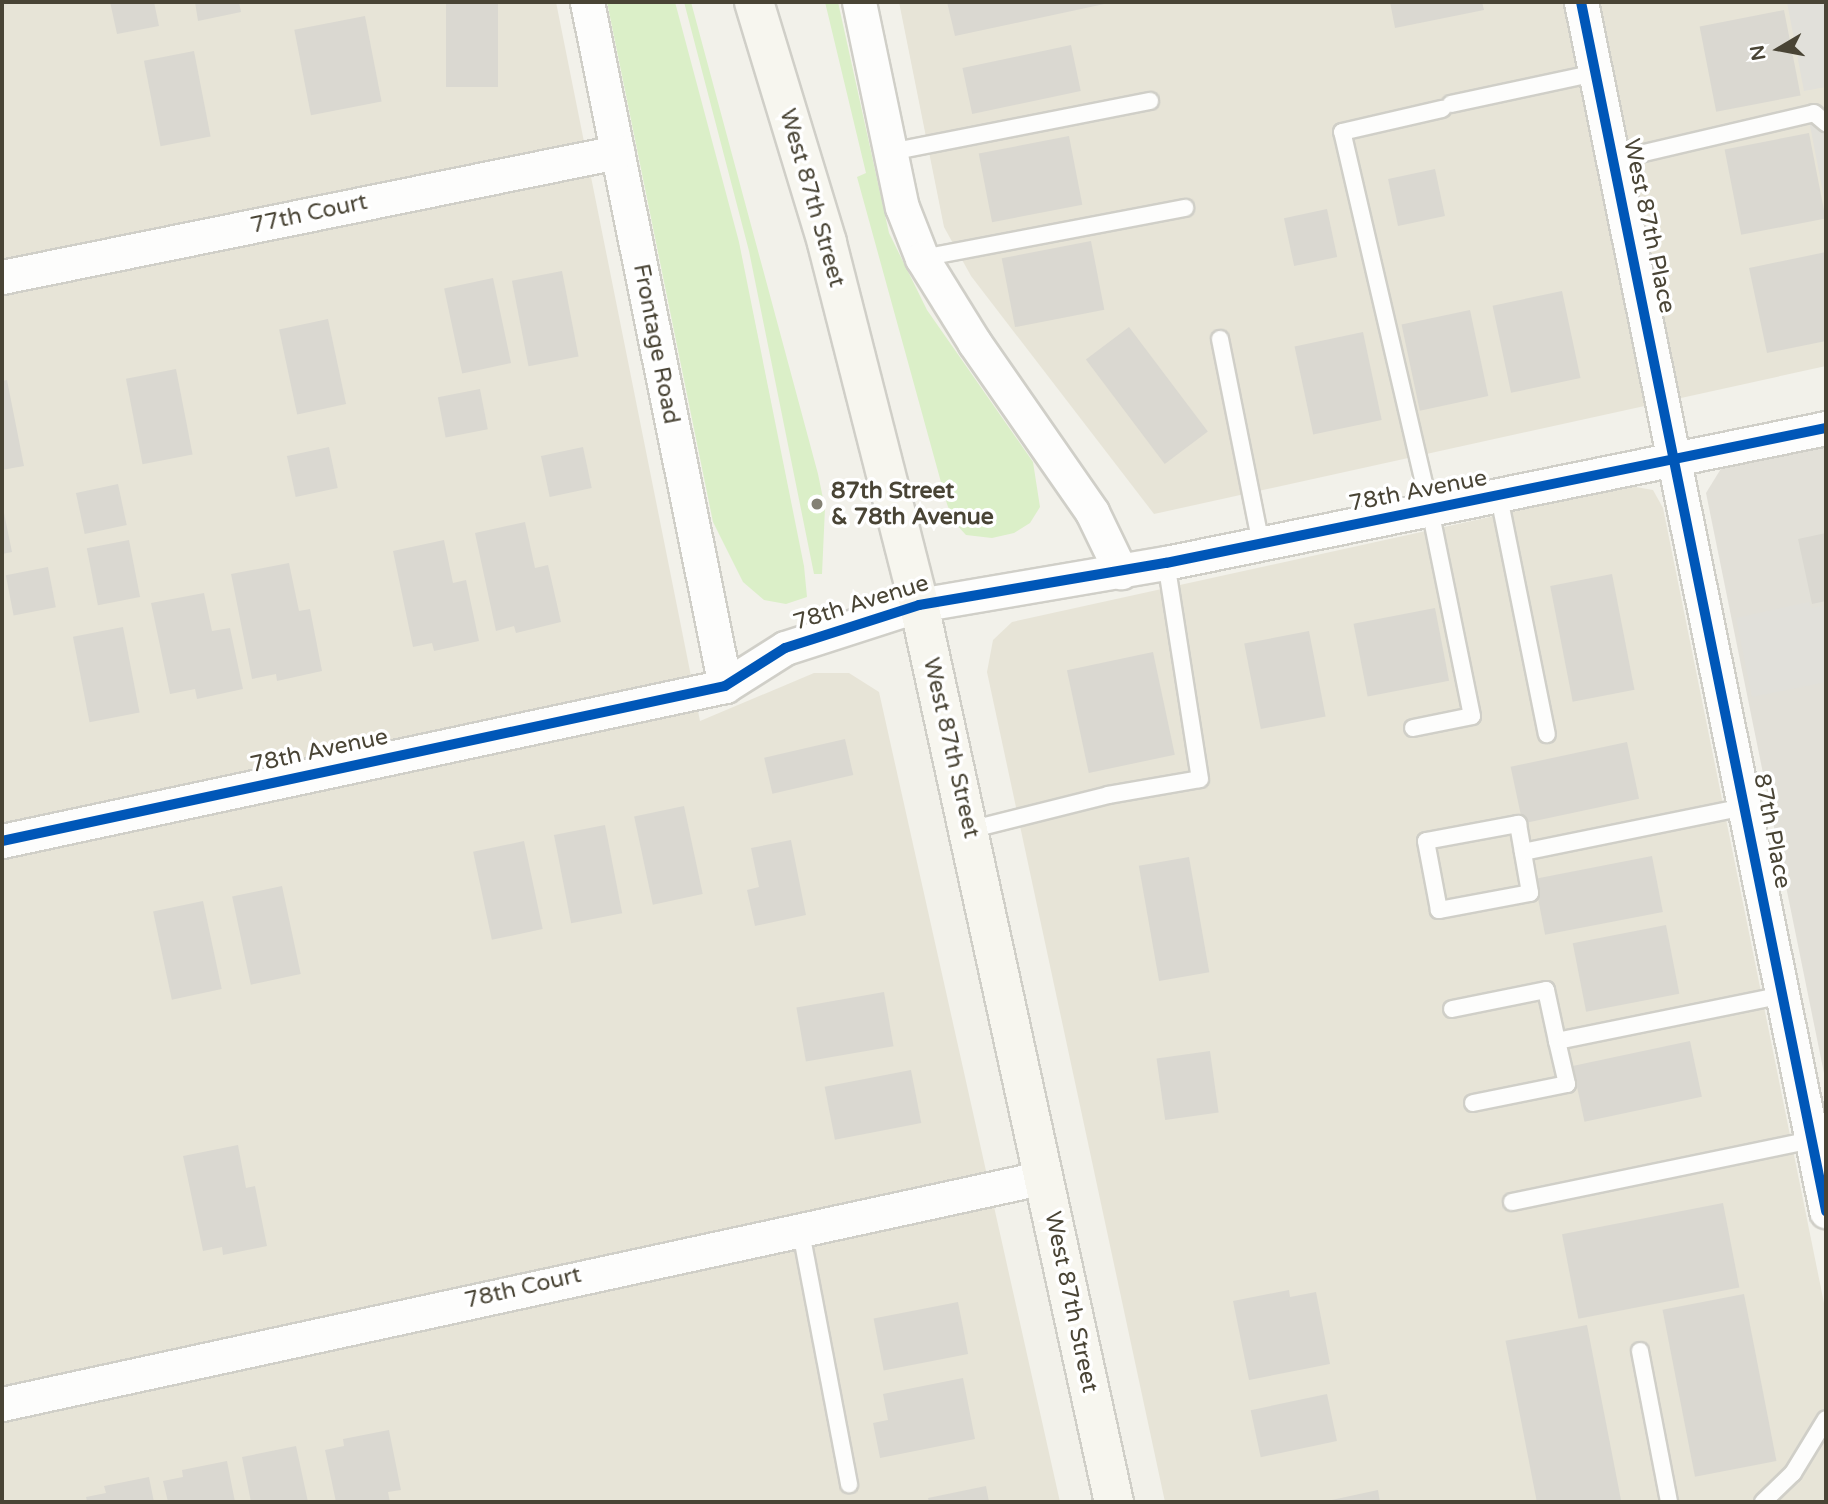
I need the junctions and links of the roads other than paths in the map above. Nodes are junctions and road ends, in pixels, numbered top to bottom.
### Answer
1 (587, 2) edge
2 (754, 2) edge
3 (859, 2) edge
4 (1581, 2) edge
5 (1596, 73) junction
6 (1150, 101) dead end
7 (1826, 123) edge
8 (617, 152) junction
9 (890, 152) junction
10 (1614, 160) junction
11 (1185, 208) dead end
12 (922, 258) junction
13 (2, 277) edge
14 (1220, 339) dead end
15 (1826, 428) edge
16 (1675, 459) junction
17 (1499, 497) junction
18 (1430, 509) junction
19 (1261, 545) junction
20 (1166, 563) junction
21 (1121, 572) junction
22 (919, 605) junction
23 (725, 686) junction
24 (1413, 728) dead end
25 (1547, 734) dead end
26 (1745, 807) junction
27 (969, 830) junction
28 (2, 841) edge
29 (1522, 852) junction
30 (1783, 995) junction
31 (1452, 1009) dead end
32 (1557, 1041) junction
33 (1473, 1104) dead end
34 (1812, 1140) junction
35 (1045, 1177) junction
36 (1512, 1202) dead end
37 (1826, 1211) edge
38 (800, 1227) junction
39 (1640, 1351) dead end
40 (2, 1404) edge
41 (1826, 1419) edge
42 (849, 1484) dead end
43 (1114, 1502) edge
44 (1669, 1502) edge
45 (1763, 1502) edge

1 - 8 street, Frontage Road
2 - 22 main road, West 87th Street
3 - 9 street
4 - 5 street, West 87th Place
5 - 10 street, West 87th Place
5 - 18 lane
6 - 9 lane
7 - 10 lane
8 - 13 street, 77th Court
8 - 23 street, Frontage Road
9 - 12 street
10 - 16 street, West 87th Place
11 - 12 lane
12 - 21 street
14 - 19 lane
15 - 16 street, 78th Avenue
16 - 17 street, 78th Avenue
16 - 26 street, 87th Place
17 - 18 street, 78th Avenue
17 - 25 lane
18 - 19 street, 78th Avenue
18 - 24 lane
19 - 20 street, 78th Avenue
20 - 21 street, 78th Avenue
20 - 27 lane
21 - 22 street, 78th Avenue
22 - 23 street, 78th Avenue
22 - 27 main road, West 87th Street
23 - 28 street, 78th Avenue
26 - 29 lane
26 - 30 street, 87th Place
27 - 35 main road, West 87th Street
29 - 29 lane
30 - 32 lane
30 - 34 street, 87th Place
31 - 32 lane
32 - 33 lane
34 - 36 lane
34 - 37 street, 87th Place
35 - 38 street, 78th Court
35 - 43 main road, West 87th Street
38 - 40 street, 78th Court
38 - 42 lane
39 - 44 lane
41 - 45 lane

